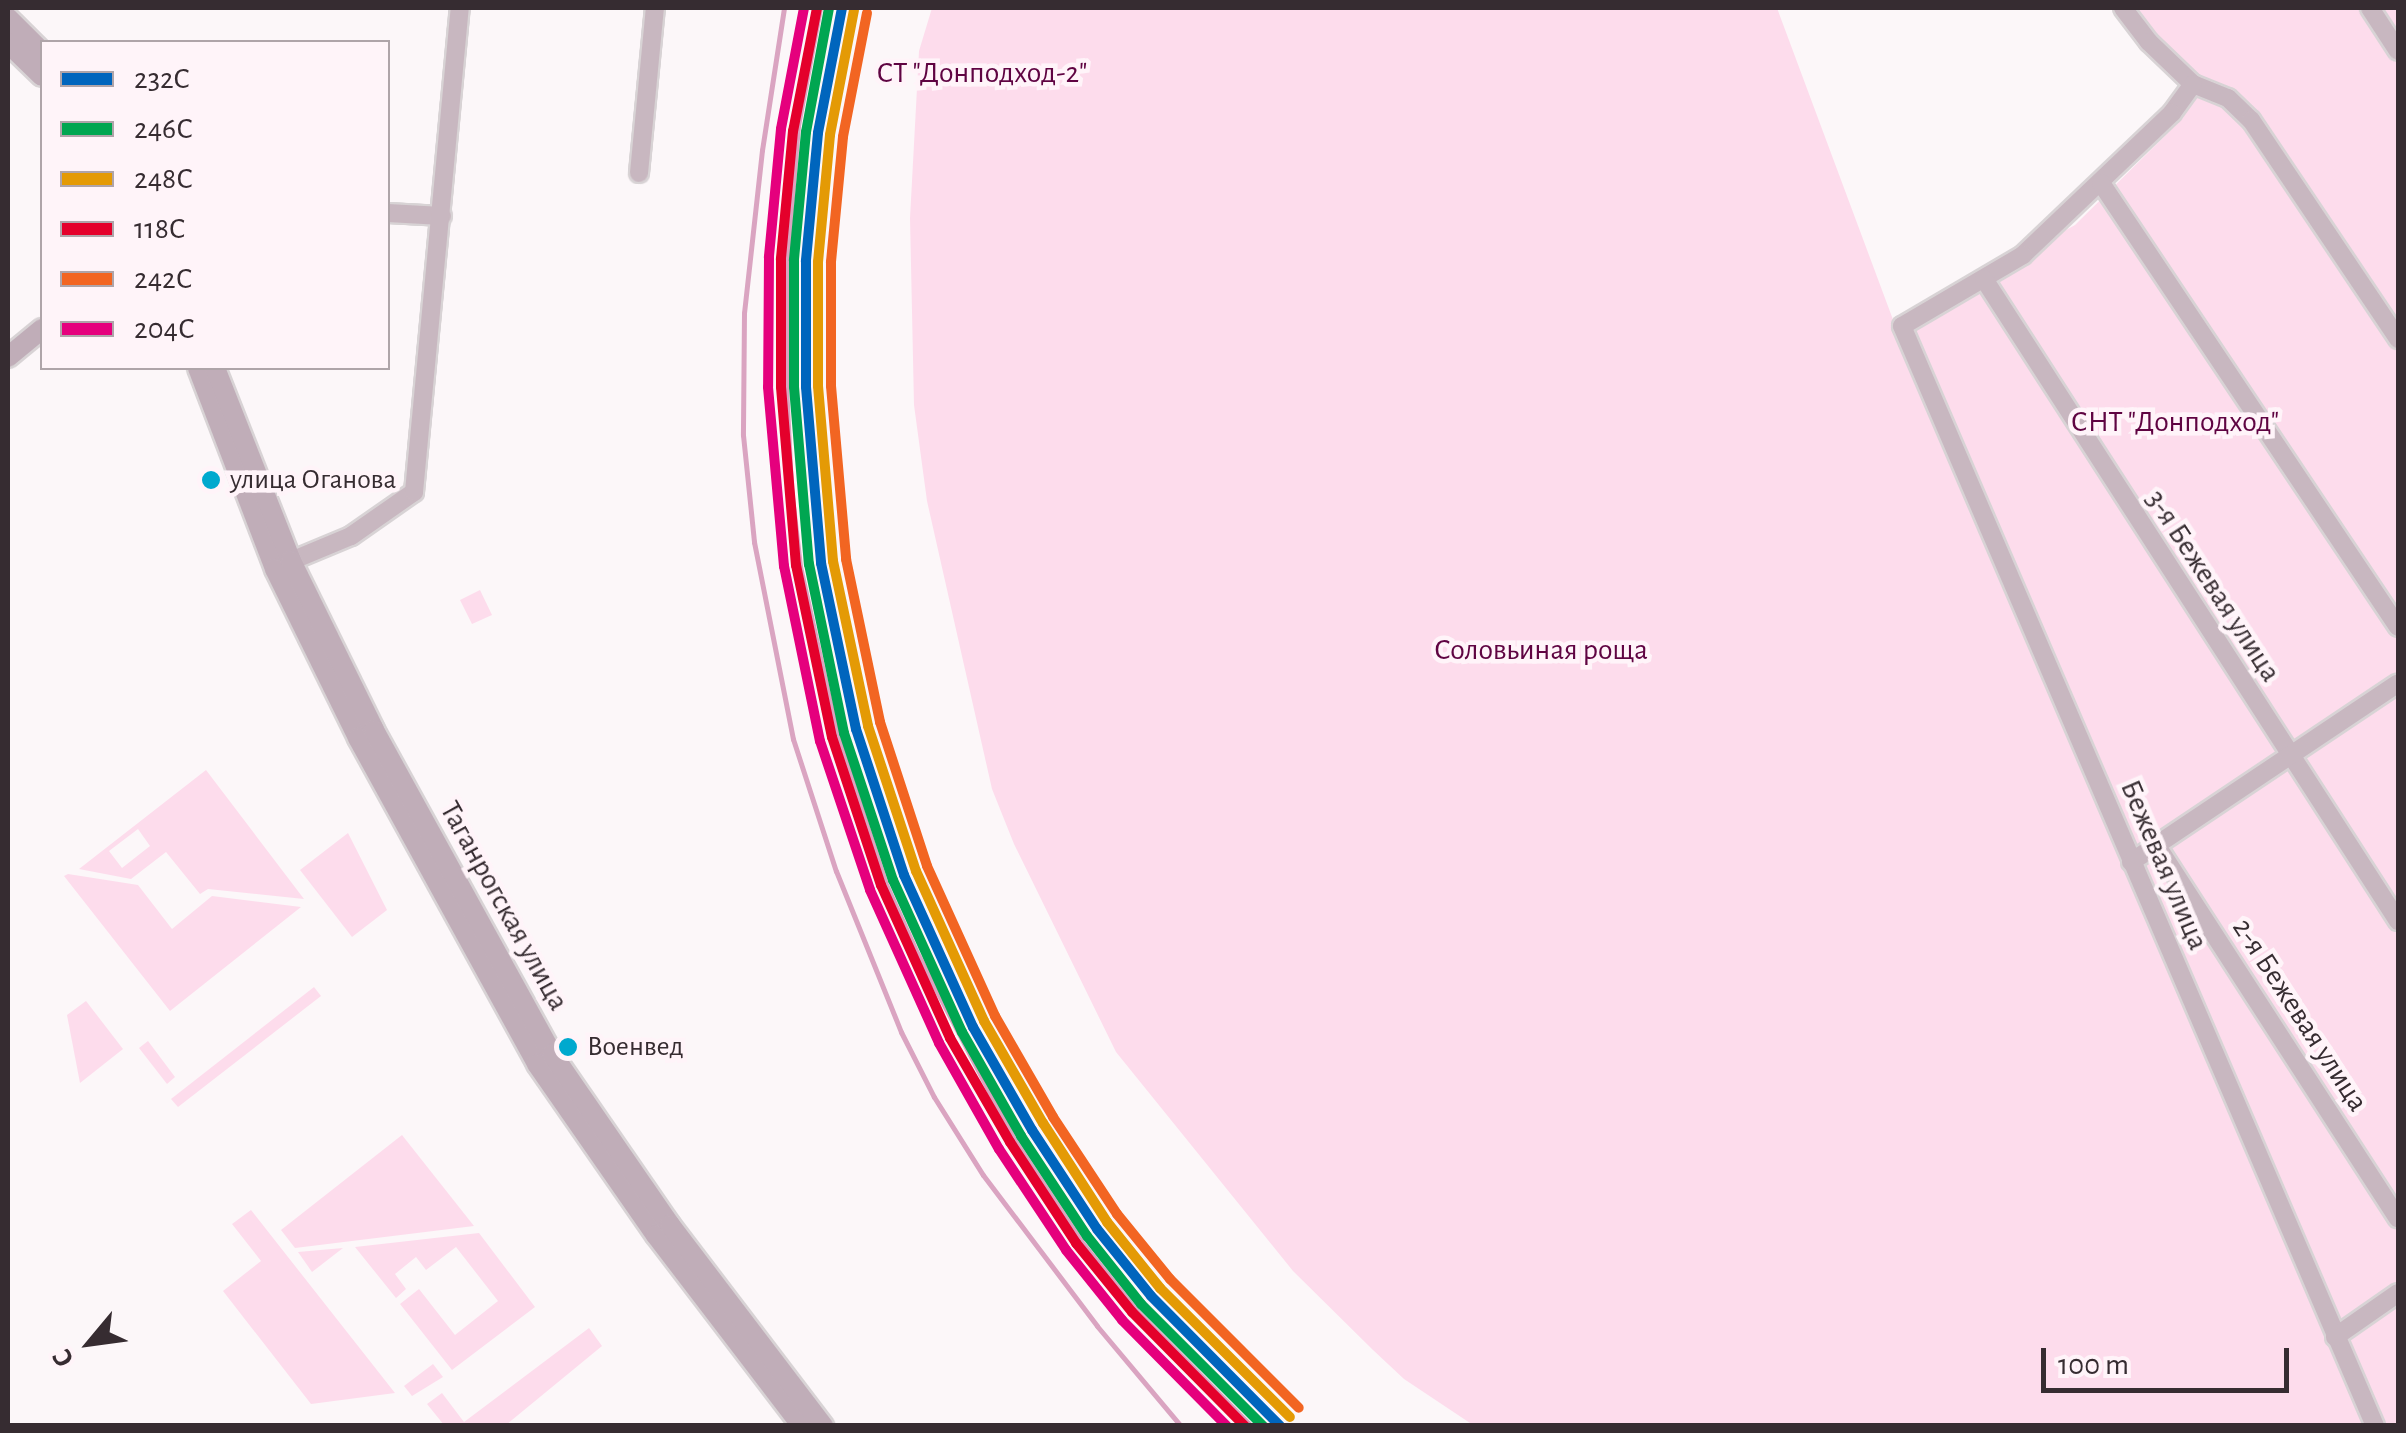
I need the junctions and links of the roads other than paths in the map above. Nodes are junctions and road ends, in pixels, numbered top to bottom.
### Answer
1 (460, 8) edge
2 (654, 8) edge
3 (2123, 8) edge
4 (2370, 8) edge
5 (8, 18) edge
6 (8, 42) edge
7 (40, 50) edge
8 (2398, 51) edge
9 (40, 74) edge
10 (2193, 84) junction
11 (639, 173) dead end
12 (2101, 183) junction
13 (390, 212) edge
14 (442, 216) junction
15 (1984, 280) junction
16 (40, 331) edge
17 (2398, 339) edge
18 (8, 357) edge
19 (199, 370) edge
20 (216, 370) edge
21 (283, 565) junction
22 (2398, 627) edge
23 (2398, 683) edge
24 (2288, 754) junction
25 (2155, 843) junction
26 (2131, 862) junction
27 (2398, 921) edge
28 (2398, 1218) edge
29 (697, 1273) junction
30 (2398, 1293) edge
31 (2335, 1337) junction
32 (802, 1426) edge
33 (823, 1426) edge
34 (2375, 1426) edge

1 - 14 street
2 - 11 street
3 - 10 street
4 - 8 street
5 - 7 main road
6 - 9 main road
10 - 12 street
10 - 17 street
12 - 15 street
12 - 22 street
13 - 14 street
14 - 21 street
15 - 24 street, 3-я Бежевая улица
15 - 26 street, Бежевая улица
16 - 18 main road
19 - 21 main road, Таганрогская улица
20 - 21 main road, Таганрогская улица
21 - 29 main road, Таганрогская улица
23 - 24 street
24 - 25 street
24 - 27 street, 3-я Бежевая улица
25 - 26 street
25 - 28 street, 2-я Бежевая улица
26 - 31 street, Бежевая улица
29 - 32 main road, Таганрогская улица
29 - 33 main road, Таганрогская улица
30 - 31 street
31 - 34 street, Бежевая улица

